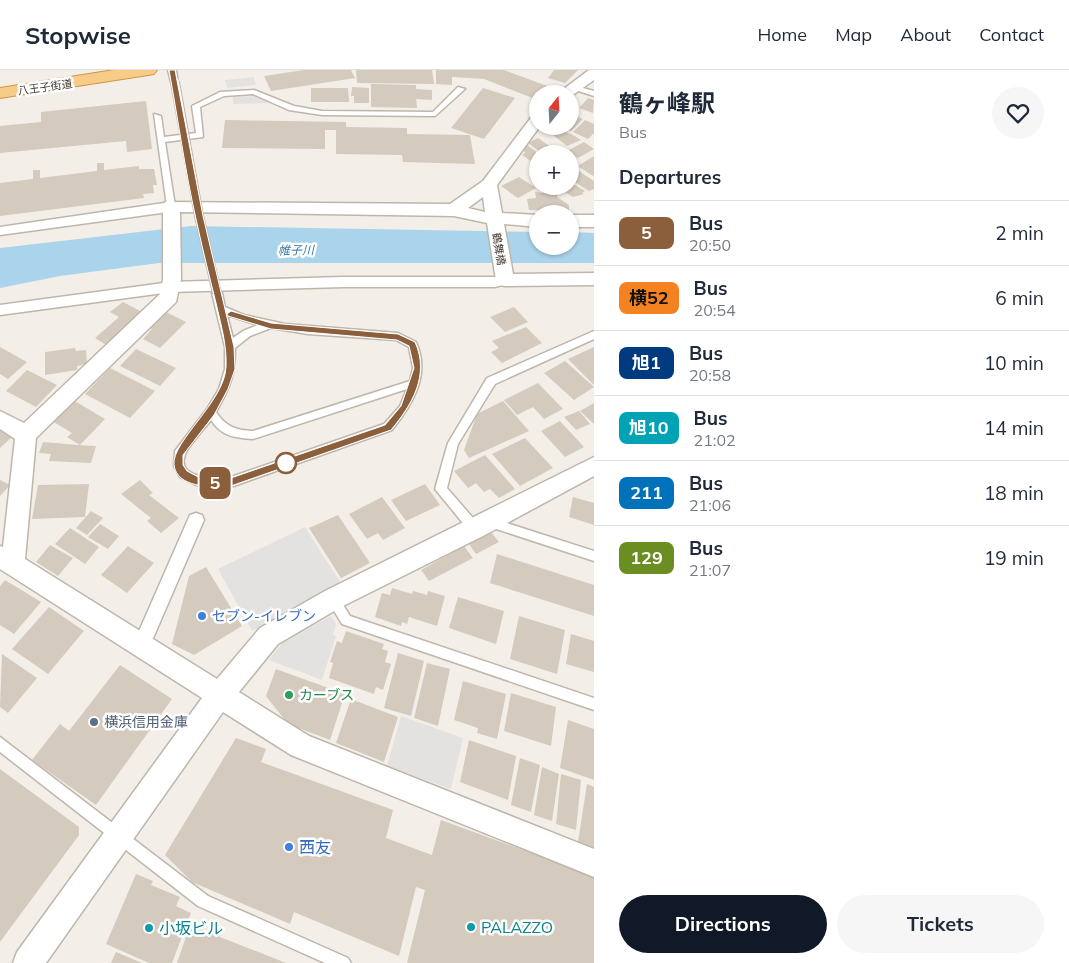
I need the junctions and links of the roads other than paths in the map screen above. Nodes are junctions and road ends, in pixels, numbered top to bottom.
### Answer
1 (81, 70) edge
2 (148, 70) edge
3 (172, 70) edge
4 (589, 70) edge
5 (594, 73) edge
6 (0, 83) edge
7 (577, 85) edge
8 (461, 88) dead end
9 (579, 92) edge
10 (0, 93) edge
11 (594, 94) edge
12 (156, 116) dead end
13 (529, 130) edge
14 (160, 140) junction
15 (489, 185) junction
16 (454, 210) junction
17 (172, 213) junction
18 (529, 221) edge
19 (579, 221) edge
20 (594, 221) edge
21 (494, 222) junction
22 (0, 231) edge
23 (504, 276) junction
24 (594, 279) edge
25 (172, 283) junction
26 (221, 309) junction
27 (0, 310) edge
28 (271, 326) junction
29 (594, 335) edge
30 (230, 347) junction
31 (415, 383) junction
32 (211, 412) junction
33 (0, 419) edge
34 (26, 435) junction
35 (591, 470) edge
36 (196, 520) dead end
37 (481, 526) junction
38 (594, 556) edge
39 (6, 560) edge
40 (333, 600) junction
41 (142, 644) junction
42 (220, 695) junction
43 (594, 704) edge
44 (0, 744) edge
45 (119, 835) junction
46 (594, 863) edge
47 (28, 963) edge
48 (343, 963) edge

1 - 6 highway, 八王子街道
2 - 10 highway, 八王子街道
3 - 26 lane, bridge
4 - 5 lane
5 - 7 street
8 - 14 lane
9 - 11 lane
12 - 14 lane
13 - 15 street
14 - 17 lane
15 - 16 street
15 - 21 street, 鶴舞橋
16 - 17 street
16 - 21 street
17 - 22 street
17 - 25 street
18 - 21 street
19 - 20 street
21 - 23 street, 鶴舞橋
23 - 24 street
23 - 25 street
25 - 27 street
25 - 34 street
26 - 28 lane
26 - 30 lane
28 - 30 lane
28 - 31 lane
29 - 37 lane
30 - 32 lane
31 - 32 lane
31 - 32 lane
33 - 34 street
34 - 39 street
35 - 37 street
36 - 41 street
37 - 38 lane
37 - 40 street
39 - 41 street
40 - 42 street
40 - 43 lane
41 - 42 street
42 - 45 street
42 - 46 street
44 - 45 lane
45 - 47 street
45 - 48 lane

